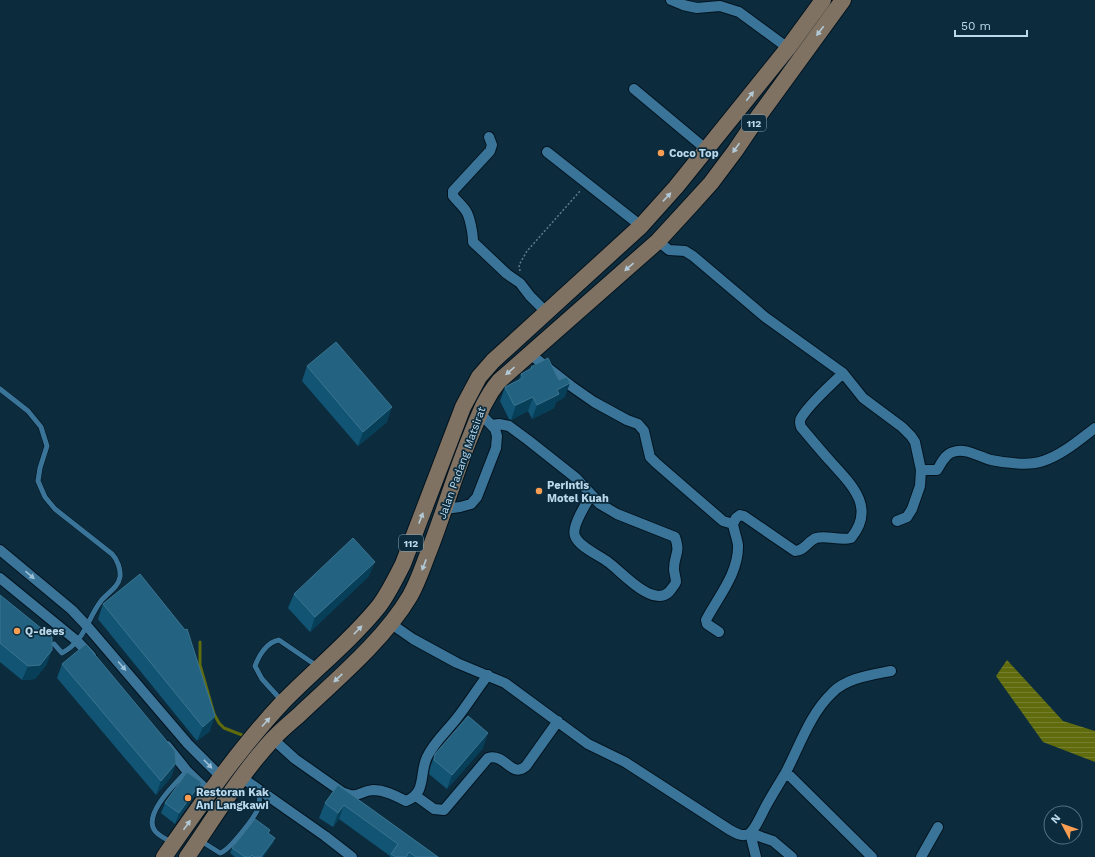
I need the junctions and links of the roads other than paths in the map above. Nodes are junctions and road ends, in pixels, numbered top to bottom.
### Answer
1 (671, 0) edge
2 (823, 0) edge
3 (843, 0) edge
4 (788, 48) junction
5 (634, 89) dead end
6 (489, 137) dead end
7 (707, 150) junction
8 (547, 152) dead end
9 (641, 226) junction
10 (658, 241) junction
11 (546, 312) junction
12 (530, 354) junction
13 (843, 373) junction
14 (0, 389) edge
15 (480, 413) junction
16 (492, 426) junction
17 (1095, 428) edge
18 (921, 470) junction
19 (591, 494) junction
20 (445, 509) junction
21 (897, 521) dead end
22 (733, 524) junction
23 (0, 550) edge
24 (0, 578) edge
25 (390, 623) junction
26 (87, 626) junction
27 (719, 632) dead end
28 (78, 640) junction
29 (54, 644) edge
30 (98, 664) edge
31 (319, 668) junction
32 (891, 671) dead end
33 (488, 675) junction
34 (283, 702) junction
35 (558, 721) junction
36 (159, 736) edge
37 (273, 739) junction
38 (187, 770) junction
39 (786, 772) junction
40 (241, 777) junction
41 (222, 778) junction
42 (259, 790) junction
43 (210, 793) junction
44 (416, 796) junction
45 (938, 827) dead end
46 (750, 833) junction
47 (199, 840) junction
48 (169, 851) edge
49 (187, 857) edge
50 (352, 857) edge
51 (756, 857) edge
52 (792, 857) edge
53 (872, 857) edge
54 (921, 857) edge

1 - 4 street
2 - 4 main road, Jalan Padang Matsirat / 112
3 -> 10 main road, Jalan Padang Matsirat / 112
7 -> 4 main road, Jalan Padang Matsirat / 112
5 - 7 street
6 - 11 street
9 -> 7 main road, Jalan Padang Matsirat / 112
8 - 9 street
9 - 10 main road
9 - 11 main road, Jalan Padang Matsirat / 112
10 -> 12 main road, Jalan Padang Matsirat / 112
10 - 13 street
31 -> 11 main road, Jalan Padang Matsirat / 112
12 -> 15 main road, Jalan Padang Matsirat / 112
12 - 22 street
13 - 18 street
13 - 22 street
14 - 26 lane
15 - 16 street
15 - 20 main road, Jalan Padang Matsirat / 112
16 - 19 street
16 - 20 street
17 - 18 street
18 - 21 street
19 - 19 street
20 -> 25 main road, Jalan Padang Matsirat / 112
22 - 27 street
23 -> 26 street
24 - 28 street
25 - 33 street
25 -> 37 main road, Jalan Padang Matsirat / 112
26 - 28 lane
26 -> 41 street
28 - 29 lane
28 - 30 street
31 - 34 main road, Jalan Padang Matsirat / 112
31 - 34 lane
32 - 39 street
33 - 35 street
33 - 44 street
41 -> 34 main road, Jalan Padang Matsirat / 112
35 - 44 street
35 - 46 street
36 - 38 street
37 - 40 main road, Jalan Padang Matsirat / 112
37 - 44 street
38 - 43 street
38 - 48 lane
39 - 46 street
39 - 53 street
40 - 42 street
40 - 47 main road, Jalan Padang Matsirat / 112
41 - 43 main road, Jalan Padang Matsirat / 112
42 - 47 lane
42 - 50 street
48 -> 43 main road, Jalan Padang Matsirat / 112
45 - 54 street
46 - 51 street
46 - 52 street
47 - 49 main road, Jalan Padang Matsirat / 112

